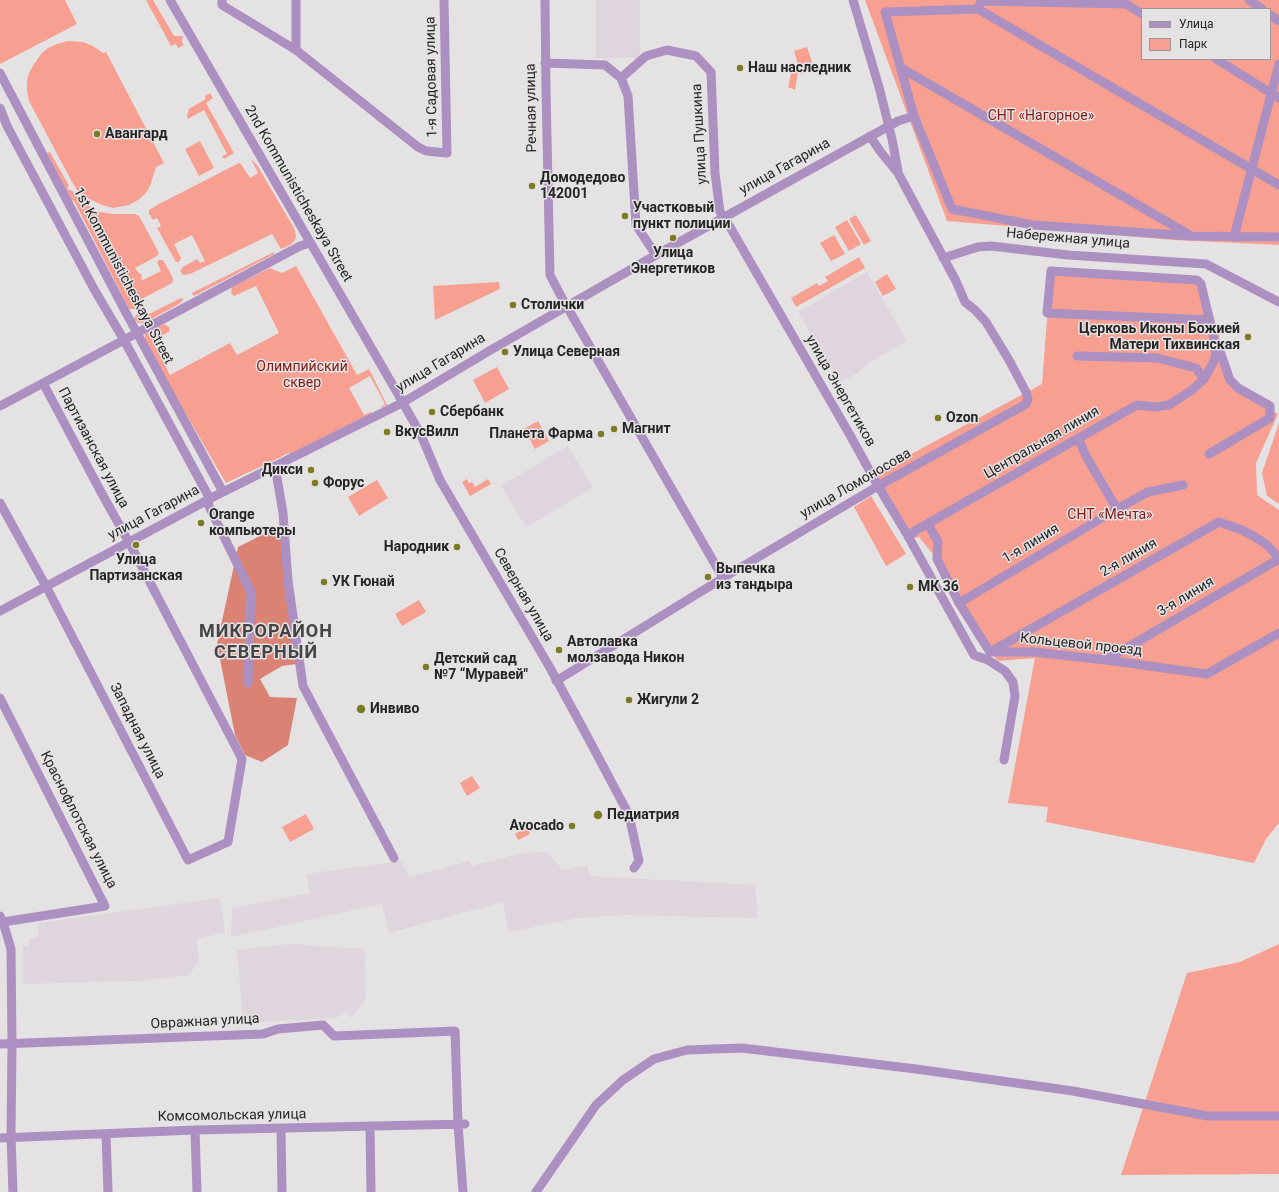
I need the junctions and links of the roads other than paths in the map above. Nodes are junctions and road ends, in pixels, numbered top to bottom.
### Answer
1 (170, 0) edge
2 (296, 0) edge
3 (444, 0) edge
4 (545, 0) edge
5 (853, 0) edge
6 (1249, 0) edge
7 (222, 2) edge
8 (1261, 8) edge
9 (978, 9) junction
10 (1141, 13) edge
11 (296, 50) junction
12 (1218, 60) edge
13 (545, 63) junction
14 (1279, 64) edge
15 (901, 68) junction
16 (0, 73) edge
17 (621, 78) junction
18 (1275, 96) edge
19 (0, 108) edge
20 (914, 116) junction
21 (4, 126) edge
22 (888, 127) junction
23 (870, 136) junction
24 (893, 146) junction
25 (880, 151) junction
26 (1251, 169) junction
27 (898, 173) junction
28 (1279, 185) edge
29 (723, 218) junction
30 (1191, 236) junction
31 (1234, 237) junction
32 (1279, 237) edge
33 (310, 243) junction
34 (1052, 253) junction
35 (656, 255) junction
36 (943, 258) junction
37 (1051, 271) junction
38 (1279, 302) edge
39 (567, 307) junction
40 (1209, 320) junction
41 (137, 334) junction
42 (124, 340) junction
43 (1216, 348) junction
44 (1076, 356) dead end
45 (1204, 379) junction
46 (43, 383) junction
47 (402, 403) junction
48 (0, 406) edge
49 (1078, 438) junction
50 (1209, 454) dead end
51 (275, 466) junction
52 (1184, 485) dead end
53 (878, 486) junction
54 (223, 492) junction
55 (210, 499) junction
56 (0, 503) edge
57 (1117, 509) junction
58 (928, 524) junction
59 (908, 536) junction
60 (128, 542) junction
61 (1279, 558) edge
62 (723, 578) junction
63 (46, 586) junction
64 (959, 603) junction
65 (0, 611) edge
66 (1279, 633) edge
67 (990, 652) junction
68 (1106, 660) junction
69 (556, 681) junction
70 (248, 683) dead end
71 (0, 698) edge
72 (242, 759) joint
73 (1004, 760) dead end
74 (394, 858) dead end
75 (634, 868) dead end
76 (2, 919) edge
77 (0, 1044) edge
78 (12, 1044) junction
79 (1279, 1116) edge
80 (461, 1124) junction
81 (370, 1126) junction
82 (281, 1129) junction
83 (195, 1130) junction
84 (106, 1134) junction
85 (11, 1137) junction
86 (0, 1138) edge
87 (13, 1192) edge
88 (108, 1192) edge
89 (196, 1192) edge
90 (282, 1192) edge
91 (371, 1192) edge
92 (463, 1192) edge
93 (536, 1192) edge

1 - 33 street, 2nd Kommunisticheskaya Street
2 - 11 street
3 - 11 street, 1-я Садовая улица
4 - 13 street, Речная улица
5 - 22 street
6 - 8 street
7 - 11 street
9 - 10 street
9 - 15 street
9 - 26 street
12 - 18 street
13 - 17 street
13 - 39 street, Речная улица
14 - 18 street
15 - 20 street
15 - 30 street
16 - 41 street, 1st Kommunisticheskaya Street
17 - 29 street, улица Пушкина
17 - 35 street
18 - 26 street
19 - 21 street
20 - 22 street, улица Гагарина
20 - 30 street
21 - 42 street
22 - 23 street, улица Гагарина
22 - 24 street
23 - 25 street
23 - 29 street, улица Гагарина
24 - 25 street
24 - 27 street
25 - 27 street
26 - 28 street
26 - 31 street
27 - 36 street
29 - 35 street, улица Гагарина
29 - 53 street, улица Энергетиков
30 - 31 street
31 - 32 street
33 - 41 street
33 - 47 street, 2nd Kommunisticheskaya Street
34 - 36 street, Набережная улица
34 - 37 street
34 - 38 street, Набережная улица
35 - 39 street, улица Гагарина
36 - 53 street, улица Ломоносова
37 - 40 street
37 - 40 street
39 - 47 street, улица Гагарина
39 - 62 street, Речная улица
40 - 43 street
41 - 42 street
41 - 54 street, 1st Kommunisticheskaya Street
42 - 46 street
42 - 55 street
43 - 45 street, Центральная линия
43 - 50 street
44 - 45 street
45 - 49 street, Центральная линия
46 - 48 street
46 - 60 street, Партизанская улица
47 - 51 street, улица Гагарина
47 - 69 street, Северная улица
49 - 57 street
49 - 58 street, Центральная линия
51 - 54 street, улица Гагарина
51 - 74 street
52 - 57 street, 1-я линия
53 - 59 street, улица Энергетиков
53 - 62 street, улица Ломоносова
54 - 55 street, улица Гагарина
55 - 60 street, улица Гагарина
55 - 70 street
56 - 63 street, Западная улица
57 - 64 street, 1-я линия
58 - 59 street, Центральная линия
58 - 64 street
59 - 73 street, улица Энергетиков
60 - 63 street, улица Гагарина
60 - 72 street, Партизанская улица
61 - 67 street, 2-я линия
61 - 68 street, 3-я линия
62 - 69 street, улица Ломоносова
63 - 65 street, улица Гагарина
63 - 72 street, Западная улица
64 - 67 street
66 - 68 street, Кольцевой проезд
67 - 68 street, Кольцевой проезд
69 - 75 street, Северная улица
71 - 76 street, Краснофлотская улица
76 - 78 street
77 - 78 street, Овражная улица
78 - 80 street, Овражная улица
78 - 85 street
79 - 93 street
80 - 81 street, Комсомольская улица
80 - 92 street
81 - 82 street, Комсомольская улица
81 - 91 street
82 - 83 street, Комсомольская улица
82 - 90 street
83 - 84 street, Комсомольская улица
83 - 89 street
84 - 85 street, Комсомольская улица
84 - 88 street
85 - 86 street, Комсомольская улица
85 - 87 street

